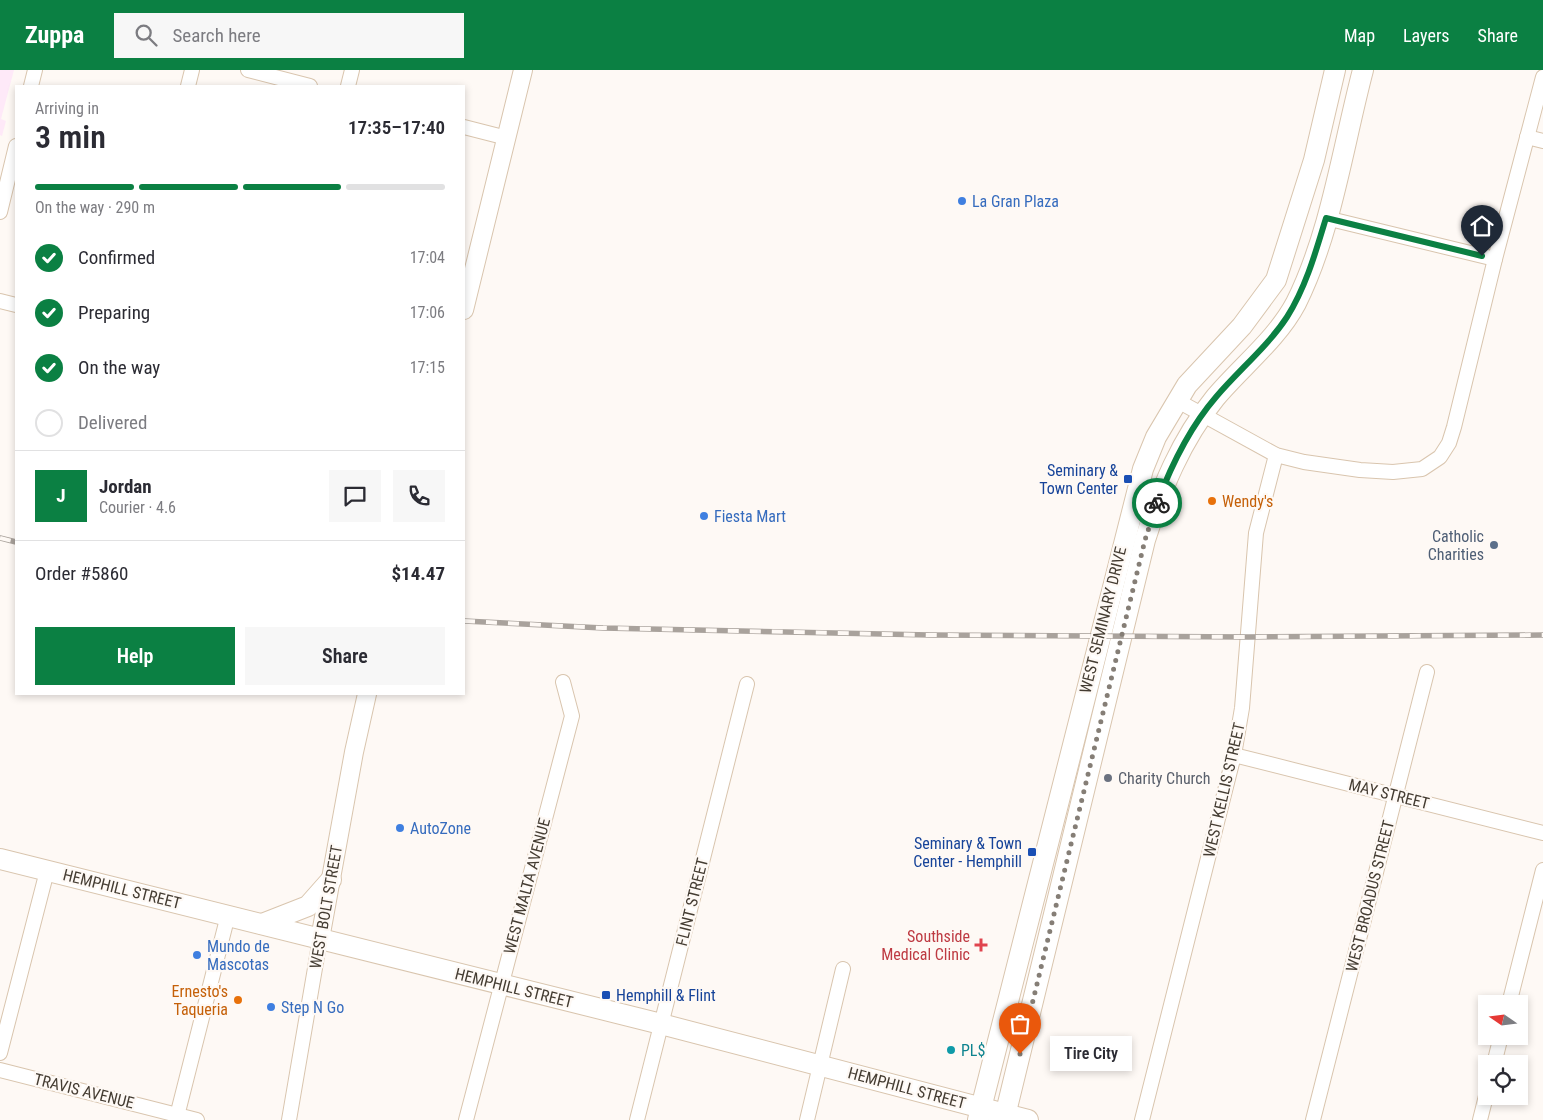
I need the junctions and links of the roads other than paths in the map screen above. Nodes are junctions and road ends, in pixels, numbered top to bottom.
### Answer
1 (35, 70) edge
2 (192, 70) edge
3 (248, 70) edge
4 (352, 70) edge
5 (524, 70) edge
6 (1335, 70) edge
7 (1350, 70) edge
8 (1363, 70) edge
9 (1543, 77) edge
10 (31, 85) edge
11 (188, 85) edge
12 (306, 85) edge
13 (348, 85) edge
14 (1349, 123) junction
15 (465, 127) edge
16 (1527, 137) junction
17 (507, 138) junction
18 (1543, 141) edge
19 (15, 150) edge
20 (1314, 160) junction
21 (0, 212) edge
22 (1326, 218) junction
23 (1495, 259) junction
24 (0, 301) edge
25 (15, 305) edge
26 (465, 306) edge
27 (1176, 400) junction
28 (1203, 414) junction
29 (1276, 456) junction
30 (1427, 672) dead end
31 (563, 682) dead end
32 (747, 684) dead end
33 (367, 695) edge
34 (1234, 755) junction
35 (1396, 796) junction
36 (1543, 833) edge
37 (0, 859) edge
38 (1543, 870) edge
39 (47, 871) junction
40 (1039, 874) junction
41 (331, 880) junction
42 (1062, 888) junction
43 (228, 915) junction
44 (262, 924) junction
45 (320, 939) junction
46 (843, 968) dead end
47 (501, 985) junction
48 (1512, 995) edge
49 (661, 1024) junction
50 (0, 1053) edge
51 (821, 1065) junction
52 (0, 1070) edge
53 (1484, 1105) edge
54 (979, 1114) edge
55 (1005, 1117) edge
56 (177, 1118) edge
57 (197, 1120) edge
58 (289, 1120) edge
59 (466, 1120) edge
60 (637, 1120) edge
61 (807, 1120) edge
62 (1028, 1120) edge
63 (1142, 1120) edge
64 (1313, 1120) edge
65 (1480, 1120) edge

1 - 10 street
2 - 11 street
3 - 12 street
4 - 13 street
5 - 17 street
6 - 20 main road
7 - 14 main road
8 - 14 main road
9 - 16 street
14 - 22 main road, WEST SEMINARY DRIVE
15 - 17 street
16 - 18 street
16 - 23 street
17 - 26 street
19 - 21 street
20 - 22 main road
20 - 27 main road, WEST SEMINARY DRIVE
22 - 23 street
22 - 28 main road, WEST SEMINARY DRIVE
23 - 29 street
24 - 25 street
27 - 28 street
27 - 40 main road, WEST SEMINARY DRIVE
28 - 29 street
28 - 42 main road, WEST SEMINARY DRIVE
29 - 34 street, WEST KELLIS STREET
30 - 35 street, WEST BROADUS STREET
31 - 47 street, WEST MALTA AVENUE
32 - 49 street, FLINT STREET
33 - 41 street, WEST BOLT STREET
34 - 35 street, MAY STREET
34 - 63 street, WEST KELLIS STREET
35 - 36 street, MAY STREET
35 - 64 street, WEST BROADUS STREET
37 - 39 main road, HEMPHILL STREET
38 - 48 street
39 - 43 main road, HEMPHILL STREET
39 - 50 street
40 - 42 main road
40 - 54 main road, WEST SEMINARY DRIVE
41 - 44 main road
41 - 45 street, WEST BOLT STREET
42 - 55 main road, WEST SEMINARY DRIVE
43 - 44 main road, HEMPHILL STREET
43 - 56 street
44 - 45 main road, HEMPHILL STREET
45 - 47 main road, HEMPHILL STREET
45 - 58 street, WEST BOLT STREET
46 - 51 street
47 - 49 main road, HEMPHILL STREET
47 - 59 street, WEST MALTA AVENUE
49 - 51 main road, HEMPHILL STREET
49 - 60 street, FLINT STREET
51 - 54 main road, HEMPHILL STREET
51 - 61 street
52 - 56 street, TRAVIS AVENUE
53 - 65 street
54 - 55 main road, HEMPHILL STREET
55 - 62 main road, HEMPHILL STREET
56 - 57 street, TRAVIS AVENUE

